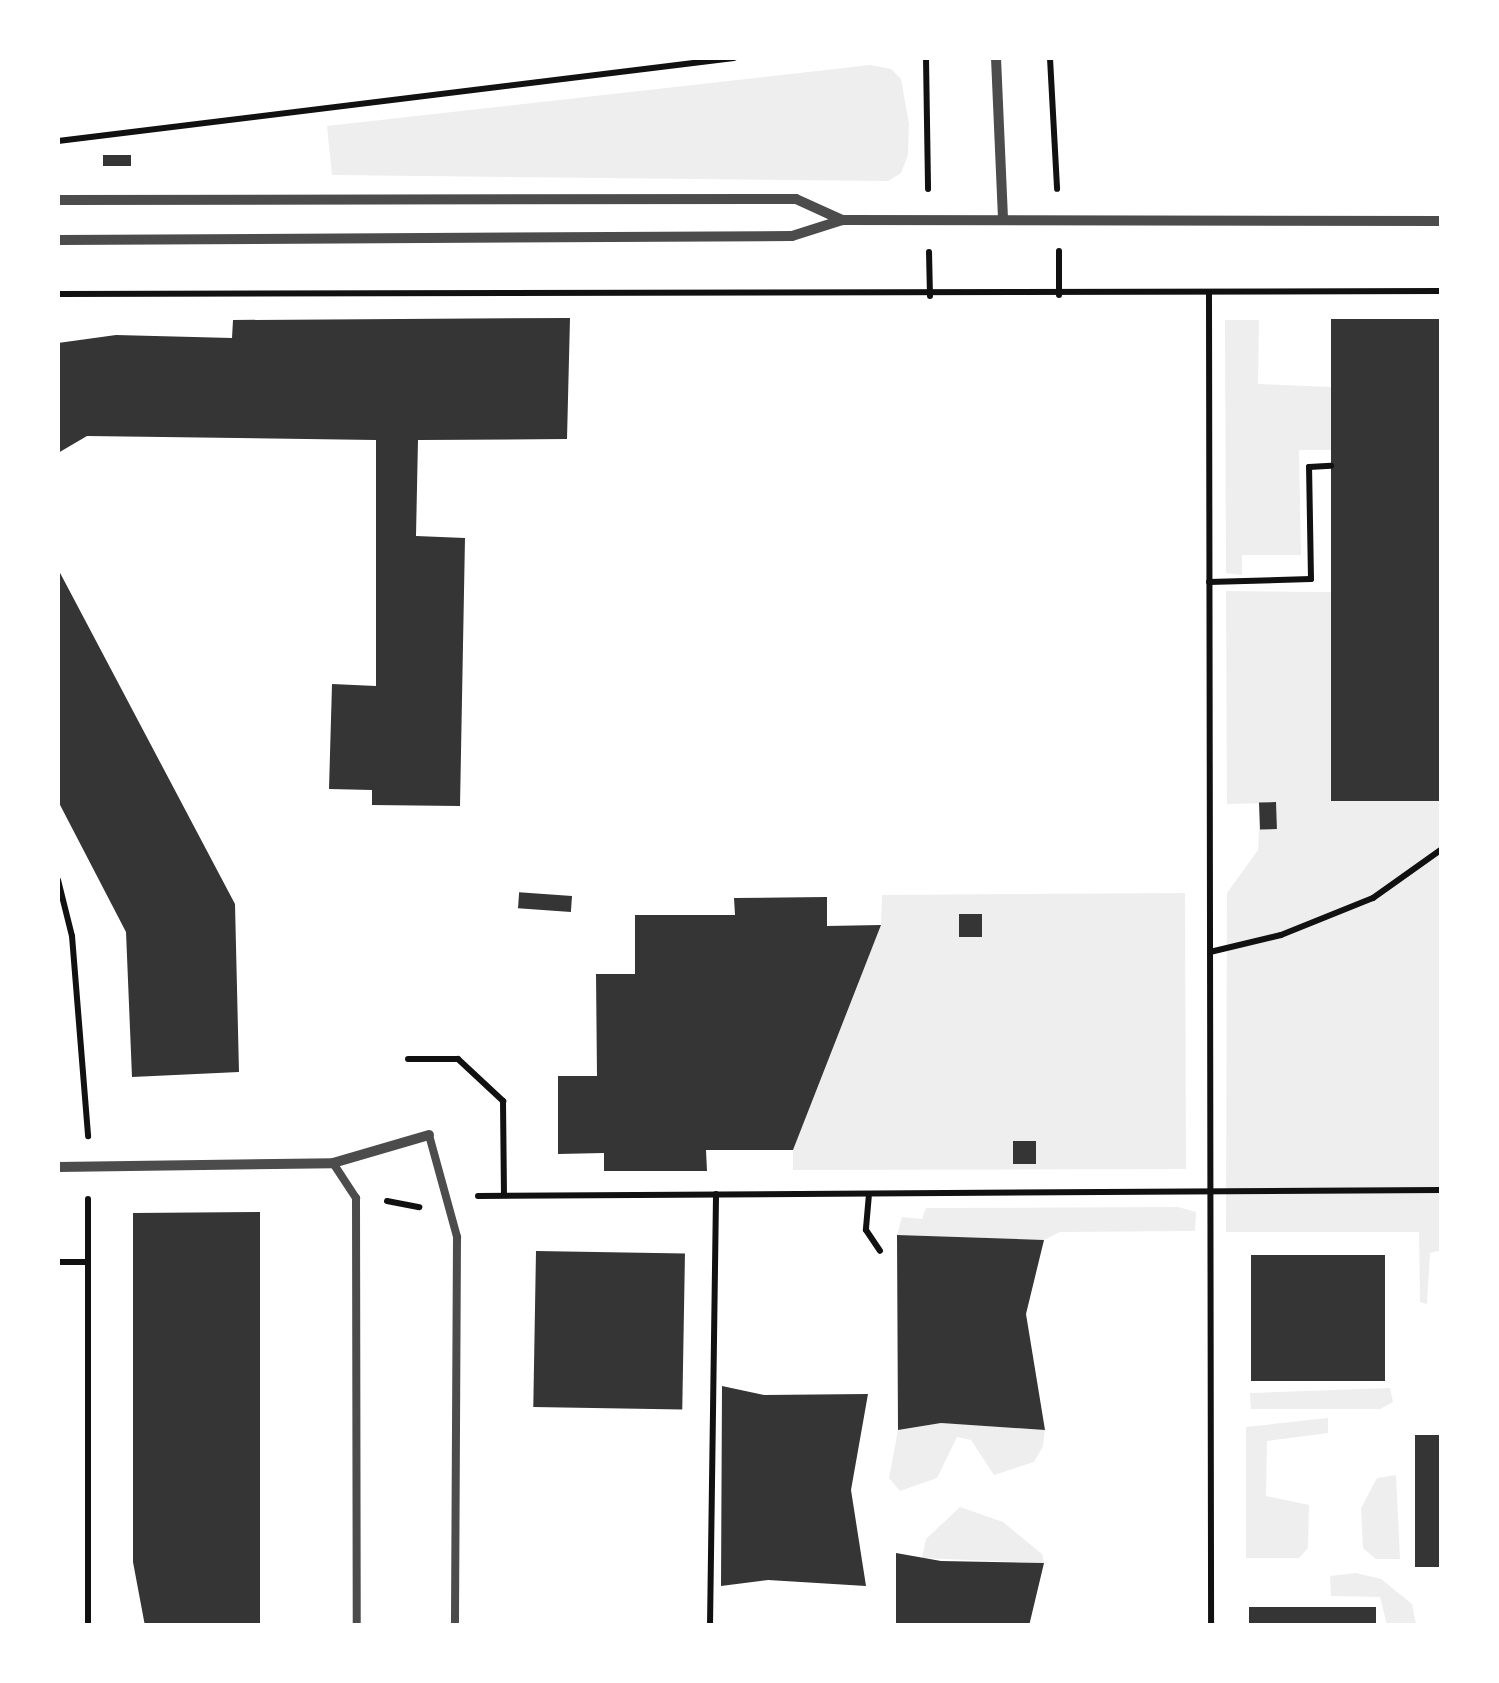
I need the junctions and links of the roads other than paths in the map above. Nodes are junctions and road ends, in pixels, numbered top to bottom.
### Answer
1 (996, 58) edge
2 (58, 200) edge
3 (842, 220) junction
4 (1003, 220) junction
5 (1442, 221) edge
6 (58, 240) edge
7 (429, 1136) joint
8 (333, 1163) junction
9 (58, 1167) edge
10 (357, 1626) edge
11 (455, 1626) edge

1 - 4 street
2 - 3 street
3 - 4 street
3 - 6 street
4 - 5 street
7 - 8 street
7 - 11 lane
8 - 9 street
8 - 10 lane

